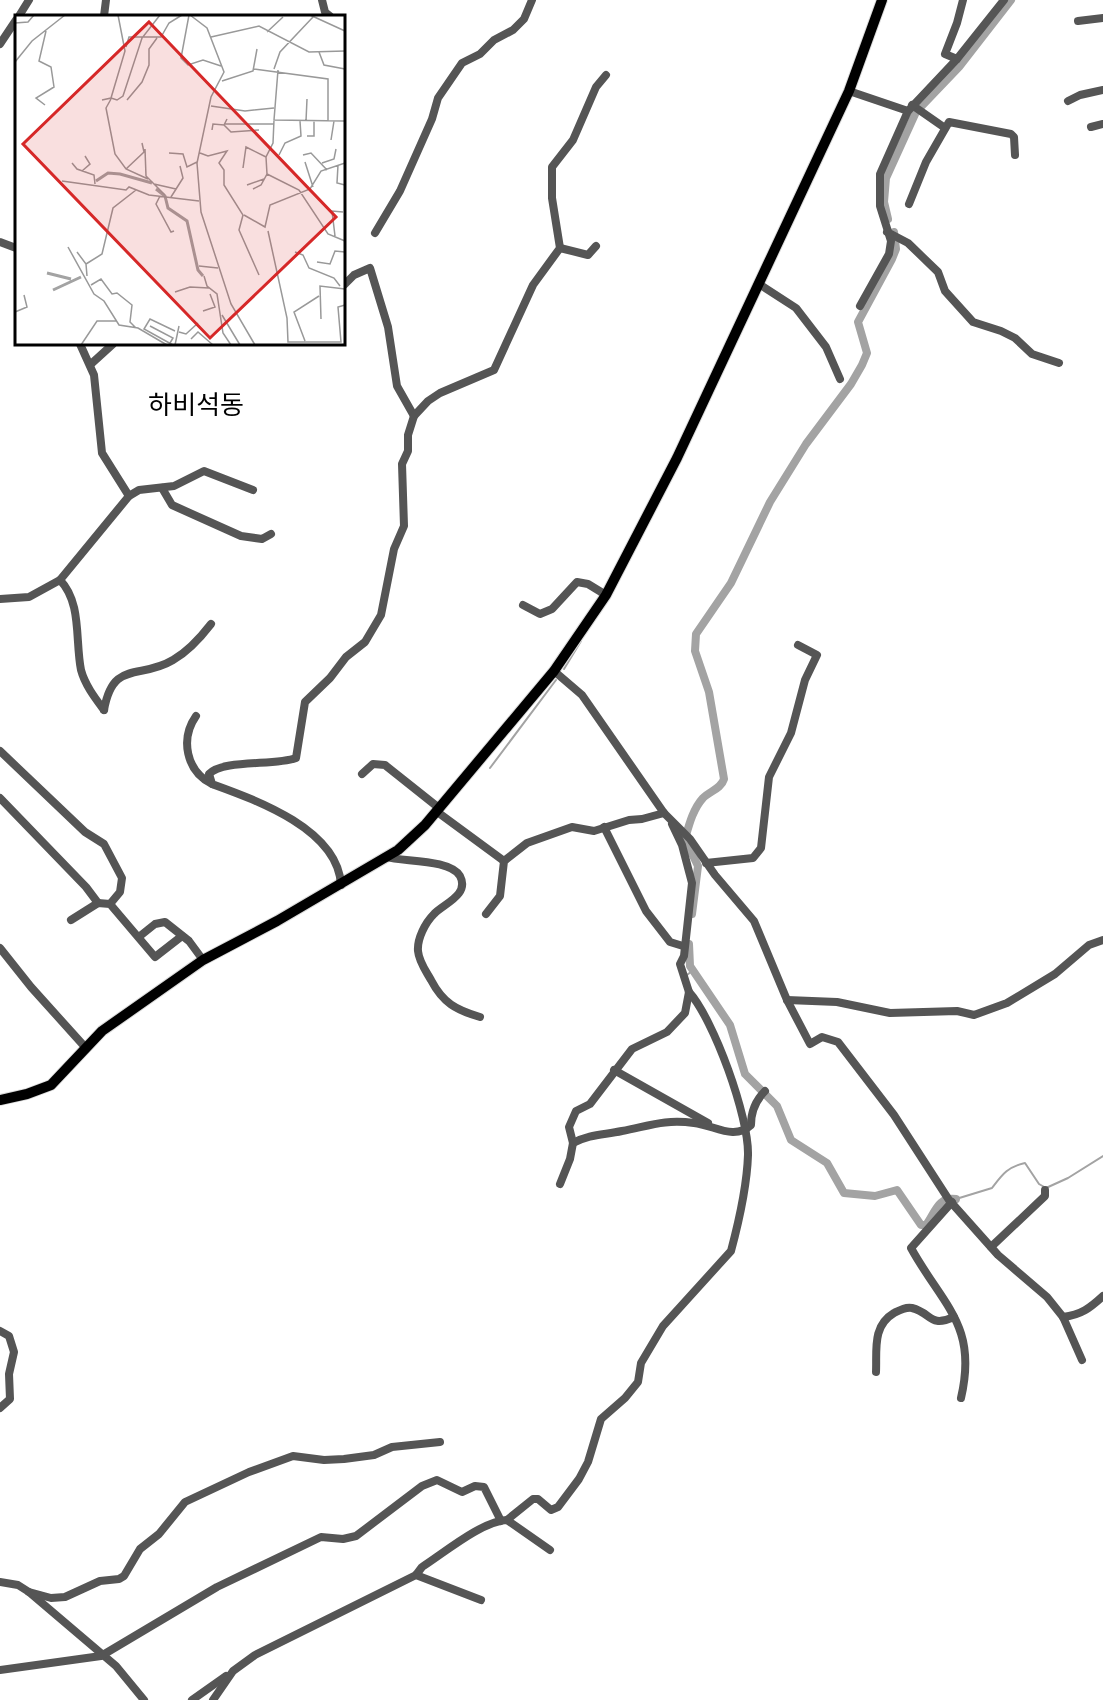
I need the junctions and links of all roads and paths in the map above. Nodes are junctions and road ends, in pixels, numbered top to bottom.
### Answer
1 (29, 0) edge
2 (106, 0) edge
3 (322, 0) edge
4 (532, 0) edge
5 (882, 0) edge
6 (963, 0) edge
7 (1004, 0) edge
8 (20, 15) edge
9 (104, 15) edge
10 (329, 15) edge
11 (1103, 18) edge
12 (1078, 21) dead end
13 (15, 22) edge
14 (0, 44) edge
15 (957, 59) junction
16 (606, 75) dead end
17 (1103, 90) edge
18 (849, 92) junction
19 (1068, 101) dead end
20 (914, 109) junction
21 (1103, 124) edge
22 (1091, 127) dead end
23 (945, 128) junction
24 (1015, 155) dead end
25 (909, 204) dead end
26 (375, 233) dead end
27 (892, 233) junction
28 (0, 242) edge
29 (596, 246) dead end
30 (15, 248) edge
31 (560, 248) junction
32 (345, 284) edge
33 (759, 284) junction
34 (860, 306) dead end
35 (81, 345) edge
36 (111, 345) edge
37 (1059, 363) dead end
38 (91, 364) junction
39 (840, 379) dead end
40 (414, 416) junction
41 (162, 488) junction
42 (253, 490) dead end
43 (129, 496) junction
44 (271, 534) dead end
45 (60, 580) junction
46 (606, 595) junction
47 (0, 599) edge
48 (523, 605) dead end
49 (211, 624) dead end
50 (798, 645) dead end
51 (554, 671) junction
52 (196, 716) dead end
53 (0, 751) edge
54 (362, 774) dead end
55 (212, 784) junction
56 (0, 798) edge
57 (438, 809) junction
58 (667, 816) junction
59 (604, 827) junction
60 (386, 857) junction
61 (504, 861) junction
62 (706, 863) junction
63 (341, 885) junction
64 (98, 903) junction
65 (110, 904) junction
66 (486, 914) dead end
67 (71, 920) dead end
68 (140, 936) junction
69 (182, 936) junction
70 (1103, 940) edge
71 (683, 946) junction
72 (0, 948) edge
73 (203, 960) junction
74 (689, 992) junction
75 (788, 1000) junction
76 (480, 1017) dead end
77 (85, 1047) junction
78 (614, 1070) junction
79 (763, 1093) dead end
80 (0, 1100) edge
81 (719, 1129) junction
82 (744, 1131) junction
83 (573, 1143) junction
84 (560, 1184) dead end
85 (1045, 1190) dead end
86 (949, 1200) junction
87 (991, 1247) junction
88 (1103, 1296) edge
89 (954, 1317) junction
90 (1063, 1317) junction
91 (0, 1332) edge
92 (1083, 1360) dead end
93 (876, 1372) dead end
94 (961, 1398) dead end
95 (0, 1408) edge
96 (440, 1442) dead end
97 (504, 1520) junction
98 (550, 1550) dead end
99 (416, 1575) junction
100 (0, 1582) edge
101 (29, 1592) junction
102 (481, 1600) dead end
103 (101, 1656) junction
104 (0, 1670) edge
105 (233, 1671) junction
106 (144, 1700) edge
107 (192, 1700) edge
108 (213, 1700) edge

1 - 8 street
2 - 9 street
3 - 10 street
4 - 26 street
5 - 18 main road
6 - 15 street
7 - 15 street
11 - 12 street
13 - 14 street
15 - 20 street
16 - 31 street
17 - 19 street
18 - 20 street
18 - 33 main road
20 - 23 street
20 - 27 street
21 - 22 street
23 - 24 street
23 - 25 street
27 - 34 street
27 - 37 street
28 - 30 street
29 - 31 street
31 - 40 street
32 - 40 street
33 - 39 street
33 - 46 main road
35 - 38 street
36 - 38 street
38 - 43 street
40 - 55 street
41 - 42 street
41 - 43 street
41 - 44 street
43 - 45 street
45 - 47 street
45 - 49 street
46 - 48 street
46 - 51 main road
50 - 62 street
51 - 57 main road
51 - 58 street
52 - 55 street
53 - 65 street
54 - 57 street
55 - 63 street
56 - 64 street
57 - 60 main road
57 - 61 street
58 - 59 street
58 - 62 street
58 - 71 street
59 - 61 street
59 - 71 street
60 - 63 main road
60 - 76 street
61 - 66 street
62 - 75 street
63 - 73 main road
64 - 65 street
64 - 67 street
65 - 68 street
68 - 69 street
68 - 69 street
69 - 73 street
70 - 75 street
71 - 74 street
72 - 77 street
73 - 77 main road
74 - 78 street
74 - 82 street
75 - 86 street
77 - 80 main road
78 - 81 street
78 - 83 street
79 - 82 street
81 - 82 street
81 - 83 street
82 - 97 street
83 - 84 street
85 - 87 street
86 - 87 street
86 - 89 street
87 - 90 street
88 - 90 street
89 - 93 street
89 - 94 street
90 - 92 street
91 - 95 street
96 - 101 street
97 - 98 street
97 - 99 street
97 - 103 street
99 - 102 street
99 - 105 street
100 - 101 street
101 - 103 street
103 - 104 street
103 - 106 street
105 - 107 street
105 - 108 street

